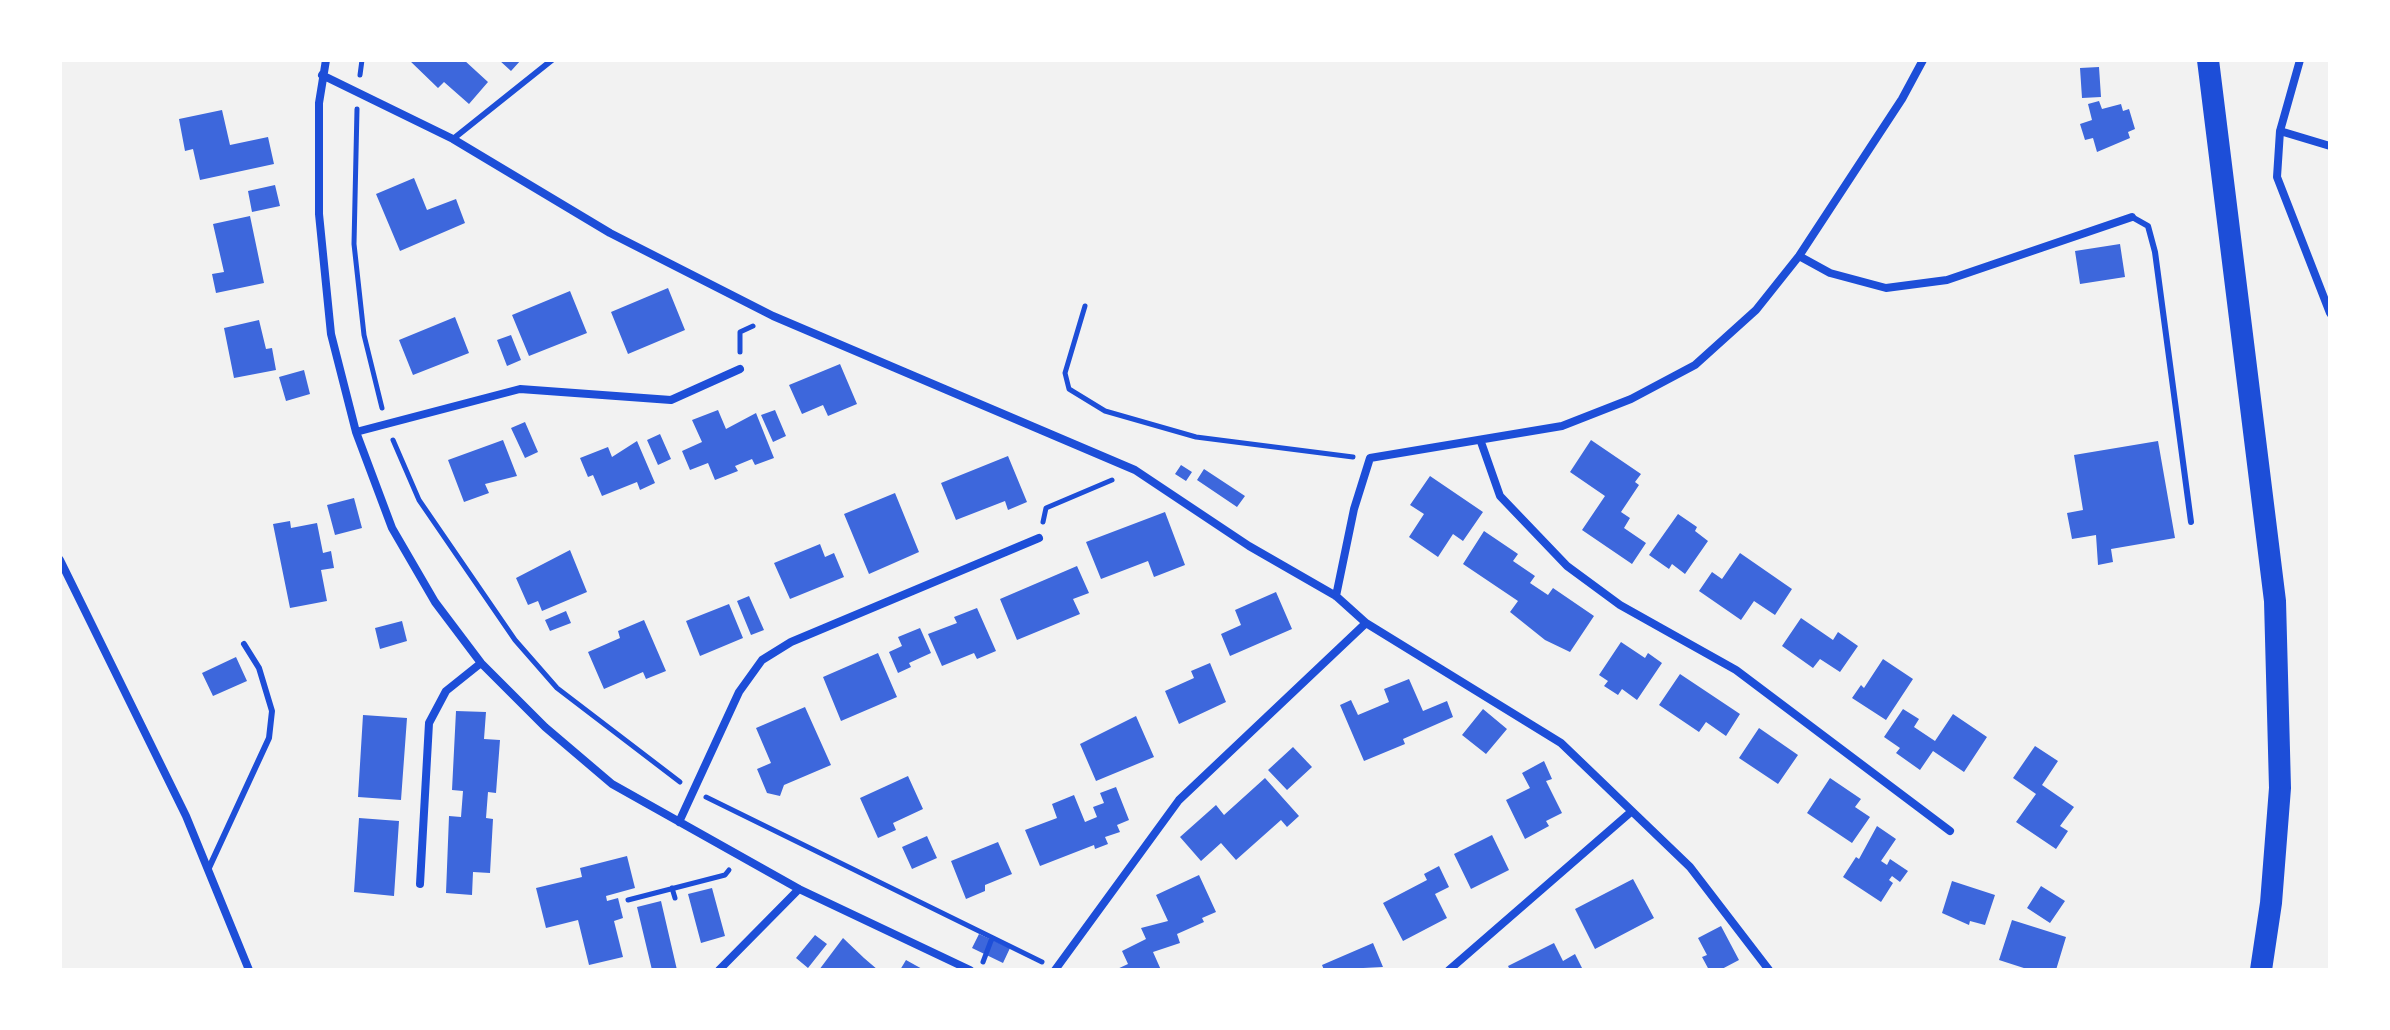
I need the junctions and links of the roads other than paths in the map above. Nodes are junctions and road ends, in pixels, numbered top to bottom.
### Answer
1 (326, 60) edge
2 (552, 60) edge
3 (1923, 60) edge
4 (2208, 60) edge
5 (2300, 60) edge
6 (322, 75) junction
7 (2280, 131) junction
8 (453, 139) junction
9 (2330, 146) edge
10 (2132, 217) joint
11 (1799, 256) junction
12 (2330, 313) edge
13 (740, 369) road end
14 (356, 432) junction
15 (1481, 442) junction
16 (2191, 522) dead end
17 (1039, 538) road end
18 (60, 560) edge
19 (1336, 596) junction
20 (1366, 623) junction
21 (244, 644) dead end
22 (481, 663) junction
23 (1632, 811) junction
24 (679, 822) junction
25 (1950, 831) dead end
26 (208, 870) junction
27 (420, 884) dead end
28 (799, 889) junction
29 (1056, 969) edge
30 (249, 970) edge
31 (719, 970) edge
32 (970, 970) edge
33 (1449, 970) edge
34 (1769, 970) edge
35 (2261, 970) edge

1 - 6 street
2 - 8 lane
3 - 11 street
4 - 35 highway
5 - 7 street
6 - 8 street
6 - 14 street
7 - 9 street
7 - 12 street
8 - 19 street
10 - 11 street
10 - 16 lane
11 - 15 street
13 - 14 street
14 - 22 street
15 - 19 street
15 - 25 street
17 - 24 street
18 - 26 street
19 - 20 street
20 - 23 street
20 - 29 street
21 - 26 lane
22 - 24 street
22 - 27 street
23 - 33 street
23 - 34 street
24 - 28 street
26 - 30 street
28 - 31 street
28 - 32 street

